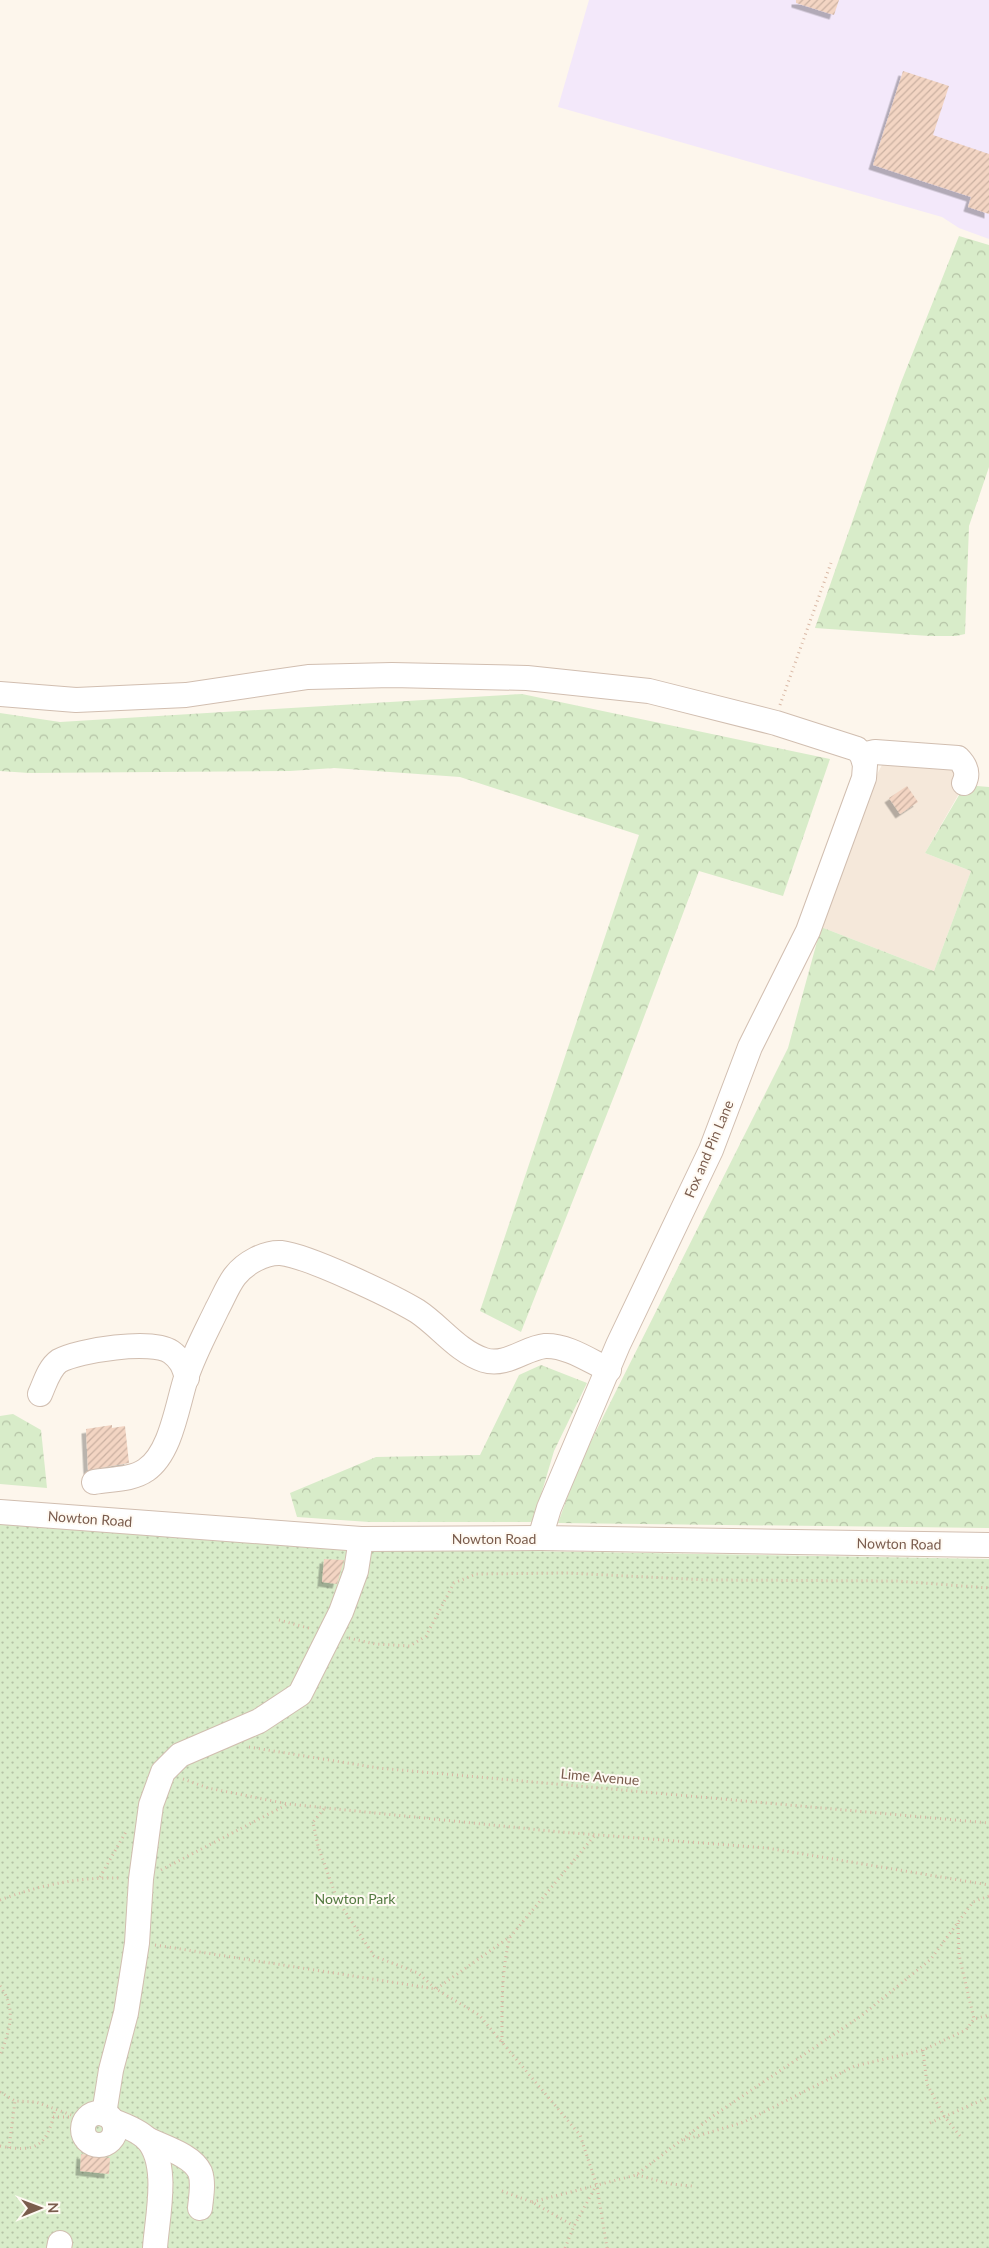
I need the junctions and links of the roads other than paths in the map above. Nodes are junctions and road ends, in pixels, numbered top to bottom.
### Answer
1 (0, 694) edge
2 (862, 755) junction
3 (964, 783) dead end
4 (198, 1348) junction
5 (171, 1352) junction
6 (609, 1370) junction
7 (186, 1378) junction
8 (40, 1394) dead end
9 (94, 1482) dead end
10 (0, 1512) edge
11 (540, 1538) junction
12 (361, 1539) junction
13 (989, 1545) edge
14 (147, 2139) junction
15 (200, 2208) dead end
16 (155, 2248) edge

1 - 2 street
2 - 3 street
2 - 6 street, Fox and Pin Lane
4 - 5 street
4 - 6 street
4 - 7 street
5 - 7 street
5 - 8 street
6 - 11 street, Fox and Pin Lane
7 - 9 street
10 - 12 street, Nowton Road
11 - 12 street, Nowton Road
11 - 13 street, Nowton Road
12 - 14 street
14 - 15 street
14 - 16 street

